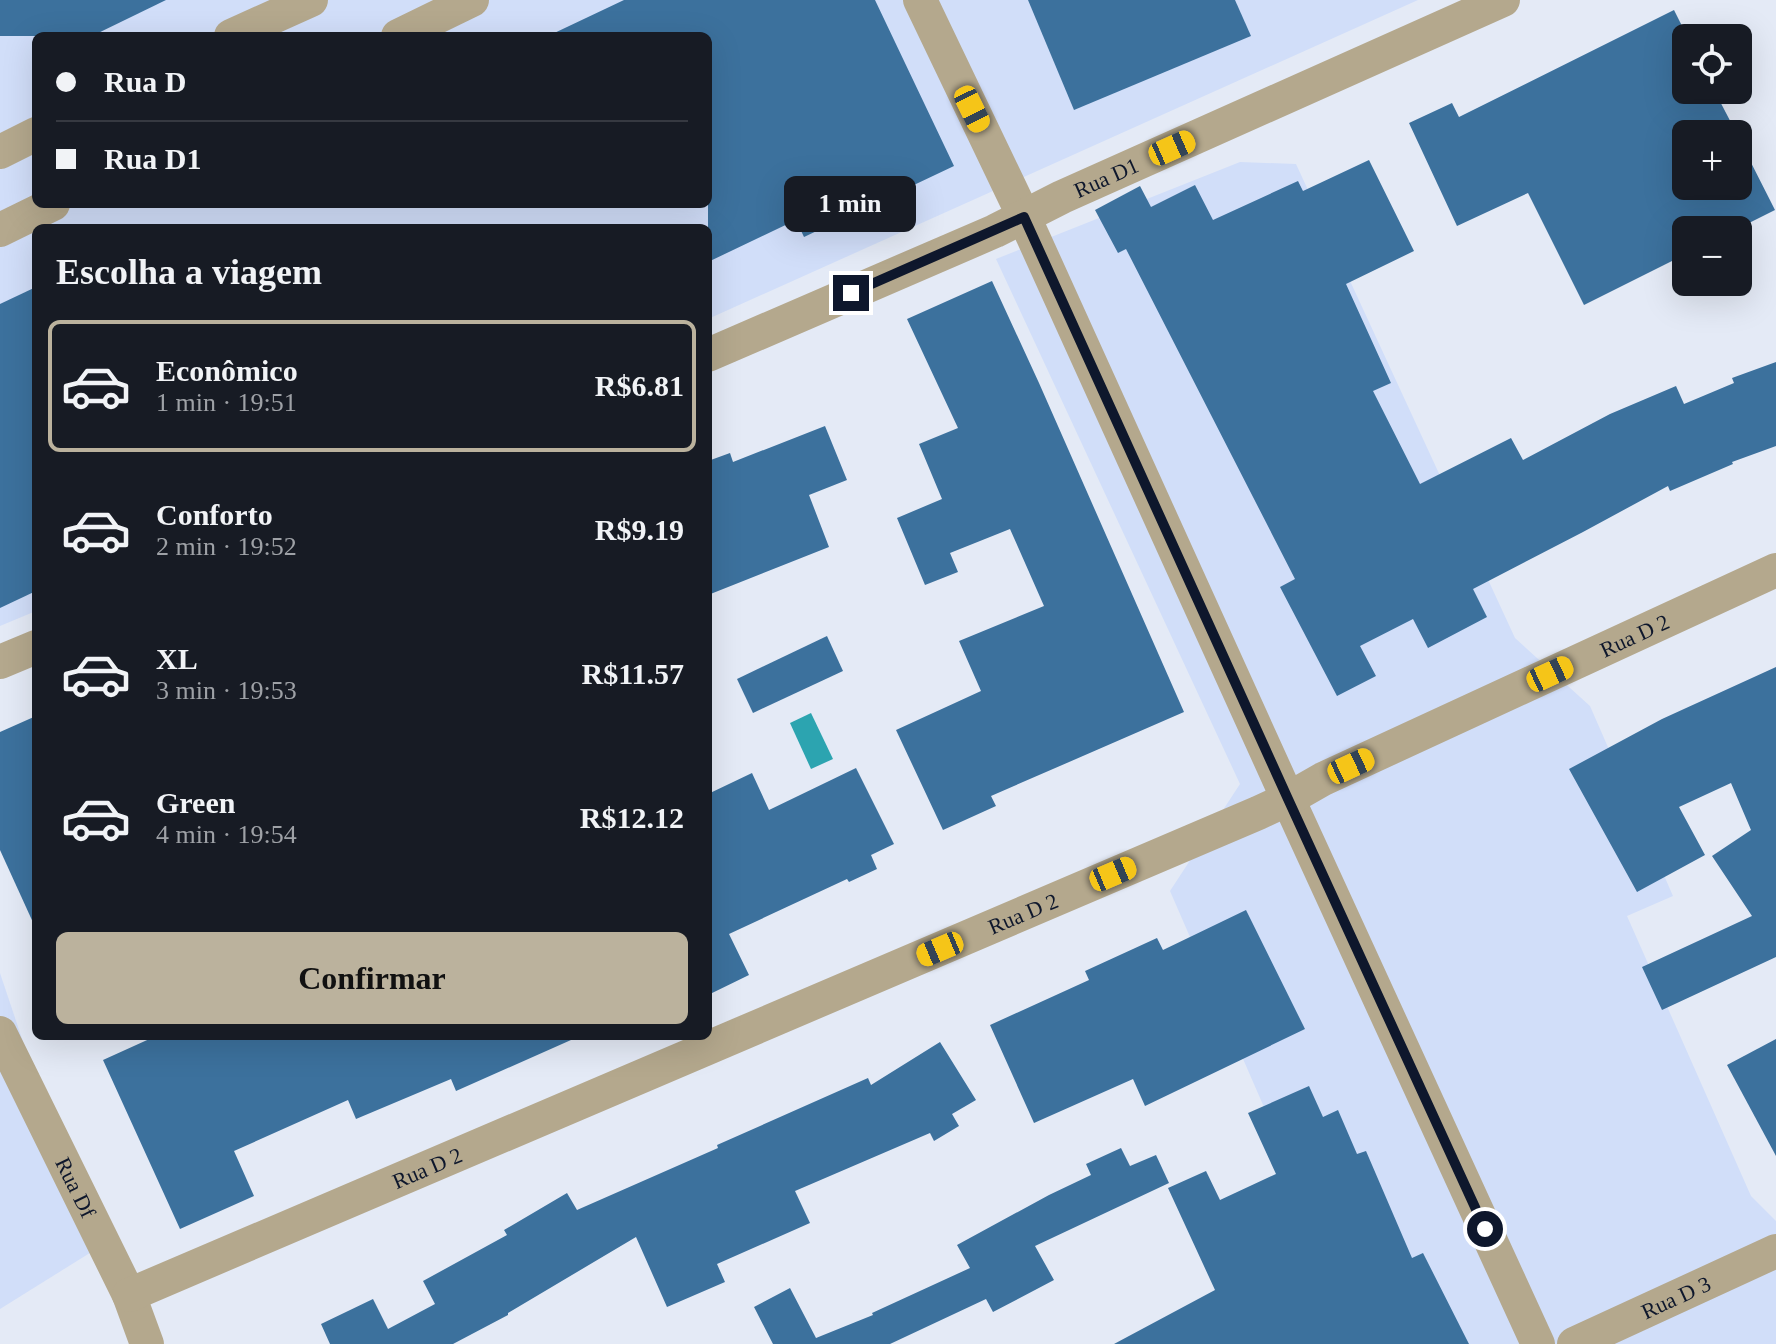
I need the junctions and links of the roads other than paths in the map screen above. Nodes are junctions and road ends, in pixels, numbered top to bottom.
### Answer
1 (311, 0) edge
2 (472, 0) edge
3 (920, 0) edge
4 (1503, 0) edge
5 (240, 32) edge
6 (406, 32) edge
7 (32, 136) edge
8 (0, 152) edge
9 (45, 208) edge
10 (1024, 217) junction
11 (0, 230) edge
12 (712, 353) edge
13 (1776, 570) edge
14 (32, 649) edge
15 (0, 662) edge
16 (1288, 799) junction
17 (0, 1033) edge
18 (1776, 1251) edge
19 (129, 1295) junction
20 (147, 1344) edge
21 (1538, 1344) edge
22 (1574, 1344) edge

1 - 5 street
2 - 6 street
3 - 10 street
4 - 10 street, Rua D1
7 - 8 street
9 - 11 street
10 - 12 street, Rua D1
10 - 16 street
13 - 16 street, Rua D 2
14 - 15 street
16 - 19 street, Rua D 2
16 - 21 street
17 - 19 street, Rua Df
18 - 22 street, Rua D 3
19 - 20 street, Rua Df

